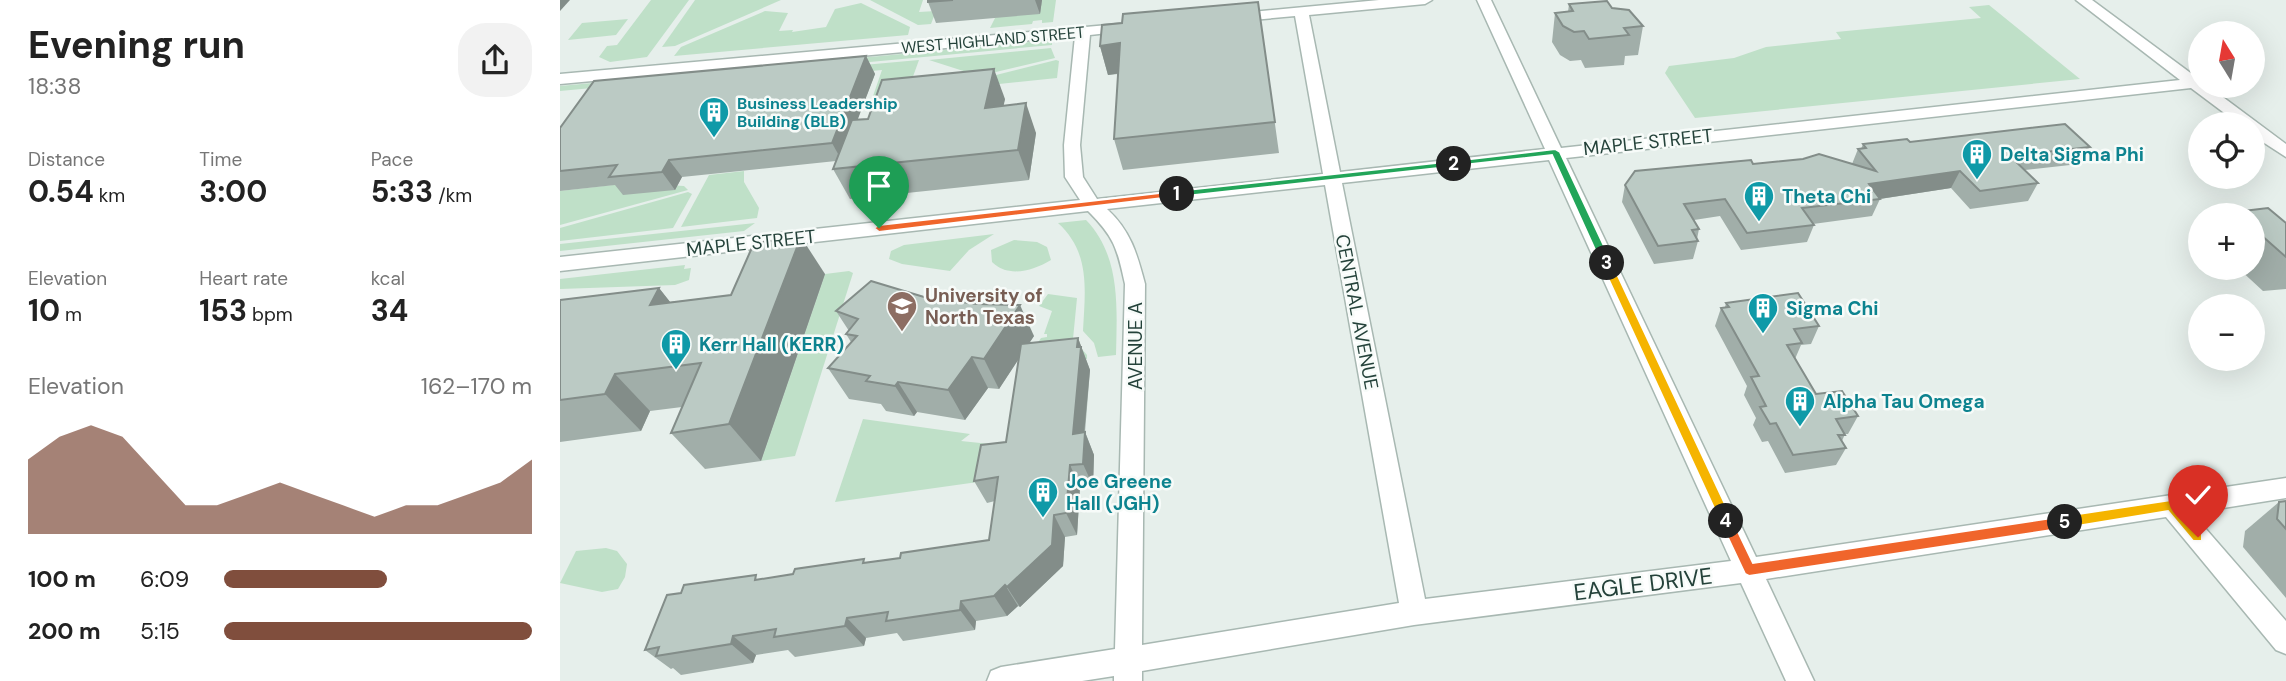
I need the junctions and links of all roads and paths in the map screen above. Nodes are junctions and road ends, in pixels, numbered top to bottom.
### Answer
1 (1425, 0) edge
2 (1484, 0) edge
3 (2083, 0) edge
4 (1301, 12) junction
5 (1211, 20) edge
6 (1146, 26) edge
7 (1083, 31) junction
8 (560, 79) edge
9 (2188, 79) edge
10 (2188, 84) edge
11 (2214, 98) edge
12 (2233, 112) edge
13 (2265, 136) edge
14 (1555, 152) junction
15 (2286, 152) edge
16 (1332, 177) junction
17 (1091, 204) junction
18 (560, 264) edge
19 (2286, 488) edge
20 (2171, 505) junction
21 (1749, 570) junction
22 (1414, 614) junction
23 (2286, 641) edge
24 (1128, 671) edge
25 (1001, 681) edge
26 (1800, 681) edge

1 - 4 street
2 - 14 street
3 - 9 street
4 - 5 street
4 - 16 street, CENTRAL AVENUE
6 - 7 street, WEST HIGHLAND STREET
7 - 8 street, WEST HIGHLAND STREET
7 - 17 street, AVENUE A
10 - 14 street, MAPLE STREET
11 - 12 street
13 - 15 street
14 - 16 street, MAPLE STREET
14 - 21 street
16 - 17 street, MAPLE STREET
16 - 22 street, CENTRAL AVENUE
17 - 18 street, MAPLE STREET
17 - 24 street, AVENUE A
19 - 20 street, EAGLE DRIVE
20 - 21 street, EAGLE DRIVE
20 - 23 street
21 - 22 street, EAGLE DRIVE
21 - 26 street
22 - 24 street, EAGLE DRIVE
24 - 25 street, EAGLE DRIVE

